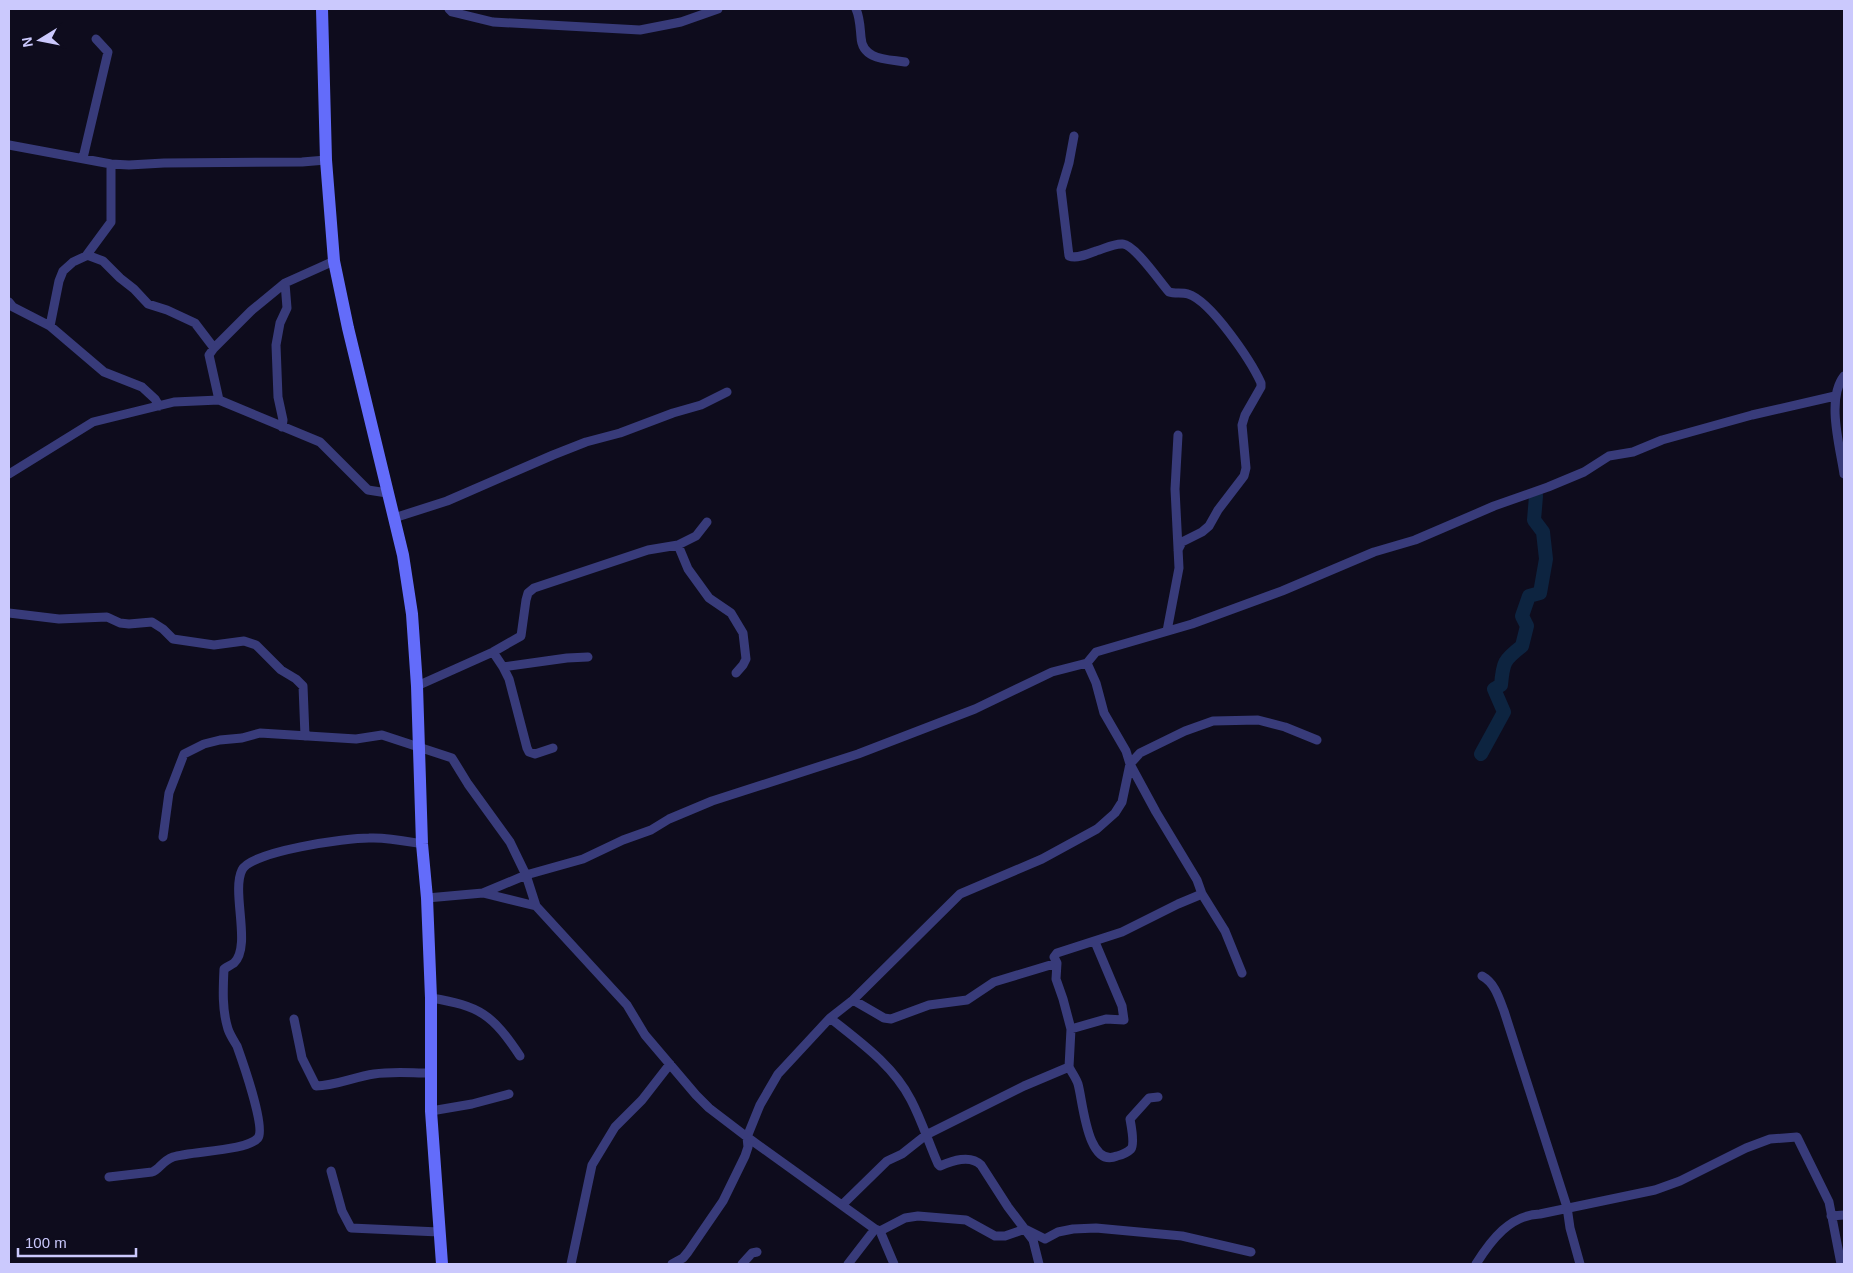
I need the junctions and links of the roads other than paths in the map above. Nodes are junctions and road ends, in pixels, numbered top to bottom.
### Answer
1 (322, 9) edge
2 (449, 9) edge
3 (718, 9) edge
4 (856, 9) edge
5 (96, 40) dead end
6 (905, 62) dead end
7 (1074, 136) dead end
8 (9, 145) edge
9 (83, 158) junction
10 (326, 160) junction
11 (111, 164) junction
12 (87, 256) junction
13 (334, 261) junction
14 (285, 283) junction
15 (9, 302) edge
16 (50, 326) junction
17 (214, 348) junction
18 (1844, 376) edge
19 (727, 392) dead end
20 (1835, 396) junction
21 (219, 400) junction
22 (159, 406) junction
23 (282, 427) junction
24 (1178, 435) dead end
25 (9, 474) edge
26 (1844, 474) edge
27 (387, 493) junction
28 (394, 518) junction
29 (707, 522) dead end
30 (678, 545) junction
31 (1178, 550) junction
32 (9, 613) edge
33 (1167, 631) junction
34 (493, 652) junction
35 (588, 657) dead end
36 (1087, 663) junction
37 (503, 666) junction
38 (736, 673) dead end
39 (418, 686) junction
40 (305, 736) junction
41 (1317, 740) dead end
42 (418, 746) junction
43 (553, 748) dead end
44 (1130, 764) junction
45 (163, 837) dead end
46 (422, 844) junction
47 (526, 876) junction
48 (482, 894) junction
49 (1202, 894) junction
50 (427, 898) junction
51 (536, 906) junction
52 (1095, 942) junction
53 (1057, 963) junction
54 (1242, 973) dead end
55 (1482, 976) dead end
56 (431, 998) junction
57 (853, 1000) junction
58 (830, 1018) junction
59 (294, 1020) dead end
60 (1071, 1029) junction
61 (520, 1056) dead end
62 (670, 1064) junction
63 (1069, 1067) junction
64 (430, 1073) junction
65 (508, 1094) dead end
66 (1158, 1097) dead end
67 (431, 1111) junction
68 (926, 1135) junction
69 (747, 1137) junction
70 (331, 1171) dead end
71 (109, 1177) dead end
72 (842, 1205) junction
73 (1567, 1207) junction
74 (1844, 1215) edge
75 (1831, 1216) junction
76 (1026, 1229) junction
77 (878, 1230) junction
78 (439, 1232) junction
79 (757, 1252) dead end
80 (1251, 1252) dead end
81 (442, 1264) edge
82 (571, 1264) edge
83 (672, 1264) edge
84 (742, 1264) edge
85 (848, 1264) edge
86 (894, 1264) edge
87 (1039, 1264) edge
88 (1476, 1264) edge
89 (1580, 1264) edge
90 (1841, 1264) edge

1 - 10 street
2 - 3 street
4 - 6 street
5 - 9 street
7 - 31 street
8 - 9 street
9 - 11 street
10 - 11 street
10 - 13 street
11 - 12 street
12 - 16 street
12 - 17 street
13 - 14 street
13 - 27 street
14 - 17 street
14 - 23 street
15 - 16 street
16 - 22 street
17 - 21 street
18 - 20 street
19 - 28 street
20 - 26 street
20 - 33 street
21 - 22 street
21 - 23 street
22 - 25 street
23 - 27 street
24 - 31 street
27 - 28 street
28 - 39 street
29 - 30 street
30 - 34 street
30 - 38 street
31 - 33 street
32 - 40 street
33 - 36 street
34 - 37 street
34 - 39 street
35 - 37 street
36 - 44 street
36 - 47 street
37 - 43 street
39 - 42 street
40 - 42 street
40 - 45 street
41 - 44 street
42 - 46 street
42 - 47 street
44 - 49 street
44 - 57 street
46 - 50 street
46 - 71 street
47 - 48 street
47 - 51 street
48 - 50 street
48 - 51 street
49 - 52 street
49 - 54 street
50 - 56 street
51 - 62 street
52 - 53 street
52 - 60 street
53 - 57 street
53 - 60 street
55 - 73 street
56 - 61 street
56 - 64 street
57 - 58 street
58 - 68 street
58 - 69 street
59 - 64 street
60 - 63 street
62 - 69 street
62 - 82 street
63 - 66 street
63 - 68 street
64 - 67 street
65 - 67 street
67 - 78 street
68 - 72 street
68 - 76 street
69 - 72 street
69 - 83 street
70 - 78 street
72 - 77 street
73 - 75 street
73 - 88 street
73 - 89 street
74 - 75 street
75 - 90 street
76 - 77 street
76 - 80 street
76 - 87 street
77 - 85 street
77 - 86 street
78 - 81 street
79 - 84 street

